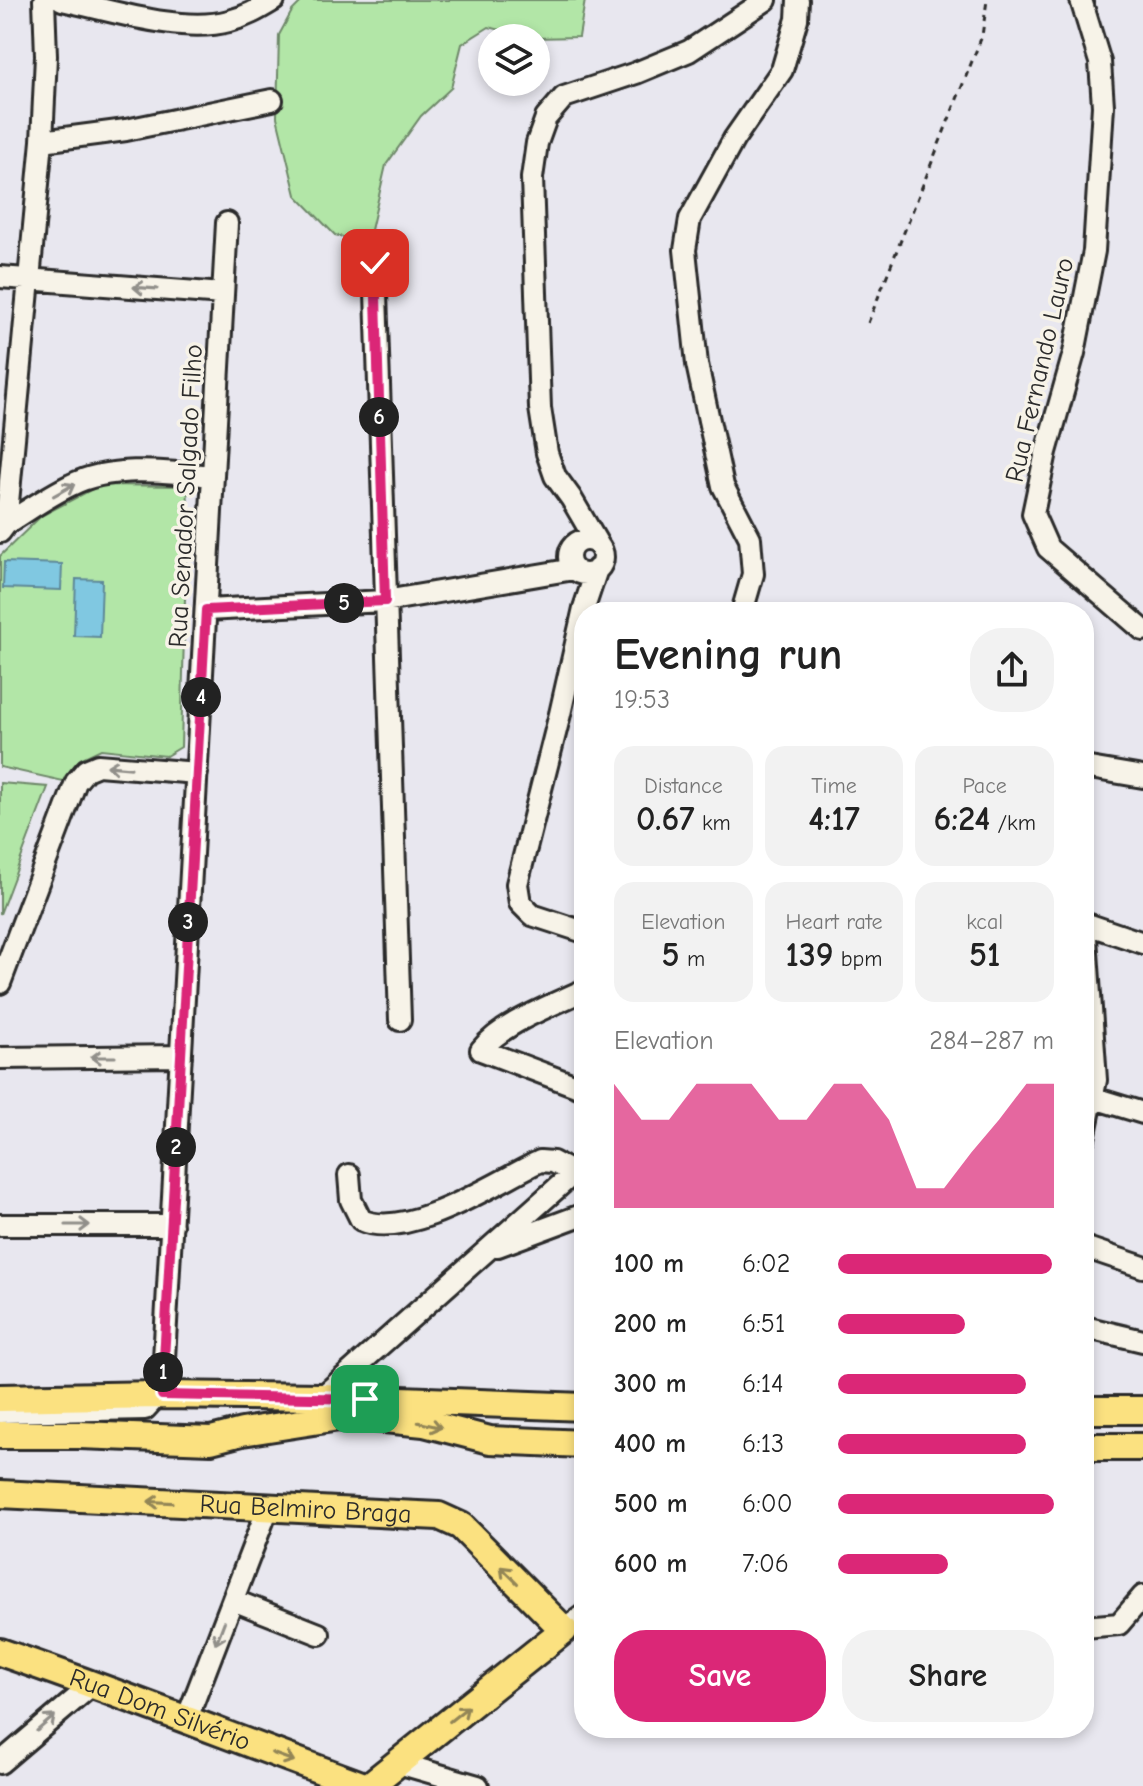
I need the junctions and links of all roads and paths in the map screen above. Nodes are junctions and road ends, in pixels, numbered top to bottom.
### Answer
1 (44, 0) edge
2 (62, 0) edge
3 (274, 0) edge
4 (766, 0) edge
5 (798, 0) edge
6 (987, 0) edge
7 (1081, 0) edge
8 (272, 100) dead end
9 (42, 141) junction
10 (227, 223) dead end
11 (375, 263) dead end
12 (0, 277) edge
13 (30, 279) junction
14 (223, 294) junction
15 (868, 323) dead end
16 (213, 476) junction
17 (579, 510) junction
18 (3, 528) edge
19 (576, 543) junction
20 (599, 546) junction
21 (585, 571) junction
22 (385, 601) junction
23 (584, 602) edge
24 (745, 602) edge
25 (206, 610) junction
26 (1143, 630) edge
27 (574, 649) edge
28 (1094, 769) edge
29 (197, 773) junction
30 (1143, 777) edge
31 (1094, 927) edge
32 (574, 929) edge
33 (1143, 943) edge
34 (0, 983) edge
35 (574, 995) edge
36 (400, 1020) dead end
37 (181, 1056) junction
38 (0, 1058) edge
39 (574, 1085) edge
40 (1094, 1099) edge
41 (1143, 1113) edge
42 (574, 1168) edge
43 (574, 1173) edge
44 (349, 1175) dead end
45 (574, 1218) edge
46 (0, 1225) edge
47 (172, 1225) junction
48 (1094, 1250) edge
49 (483, 1251) junction
50 (1143, 1267) edge
51 (1094, 1329) edge
52 (1143, 1341) edge
53 (344, 1377) junction
54 (160, 1395) junction
55 (322, 1397) junction
56 (0, 1398) edge
57 (365, 1399) junction
58 (512, 1404) junction
59 (574, 1407) edge
60 (1094, 1410) edge
61 (1143, 1410) edge
62 (0, 1412) edge
63 (242, 1432) junction
64 (0, 1435) edge
65 (79, 1435) junction
66 (211, 1440) junction
67 (511, 1441) junction
68 (574, 1444) edge
69 (1094, 1447) edge
70 (1143, 1447) edge
71 (0, 1494) edge
72 (268, 1508) junction
73 (1143, 1596) edge
74 (233, 1600) junction
75 (574, 1623) edge
76 (1094, 1626) edge
77 (319, 1634) dead end
78 (0, 1652) edge
79 (93, 1684) junction
80 (186, 1721) junction
81 (0, 1763) edge
82 (382, 1778) edge
83 (478, 1786) edge

1 - 9 street
2 - 3 street
4 - 17 street
5 - 24 street
6 - 15 path
7 - 26 street, Rua Fernando Lauro
8 - 9 street
9 - 13 street
10 - 14 street, Rua Senador Salgado Filho
11 - 22 street
12 - 13 street
14 -> 13 street
13 - 18 street
14 - 16 street, Rua Senador Salgado Filho
18 -> 16 street
16 - 25 street, Rua Senador Salgado Filho
17 - 19 street
17 - 20 street
19 - 20 street
19 - 21 street
20 - 21 street
21 - 22 street
21 - 23 street
22 - 25 street
22 - 36 street
25 - 29 street, Rua Senador Salgado Filho
27 - 32 street
28 - 30 street
29 -> 34 street
29 - 37 street, Rua Senador Salgado Filho
31 - 33 street
35 - 39 street
37 -> 38 street
37 - 47 street, Rua Senador Salgado Filho
40 - 41 street
42 - 44 street
43 - 49 street
45 - 49 street
46 -> 47 street
47 - 54 street, Rua Senador Salgado Filho
48 - 50 street
49 - 53 street
51 - 52 street
53 - 55 street
53 - 57 main road
54 - 55 main road
54 - 56 main road
54 - 62 street
54 - 65 main road
54 - 66 main road
55 - 57 main road
55 - 63 main road
57 - 58 main road
58 - 59 main road
58 - 67 main road
60 - 61 main road
63 - 66 main road
63 -> 67 main road
64 - 65 main road
65 - 66 main road
67 - 68 main road
69 - 70 main road
72 -> 71 main road, Rua Belmiro Braga
72 - 74 street
75 -> 72 main road, Rua Belmiro Braga
73 - 76 street
74 - 77 street
74 -> 80 street
82 -> 75 main road
78 - 79 main road, Rua Dom Silvério
79 - 80 main road, Rua Dom Silvério
81 -> 79 street
80 -> 82 main road, Rua Dom Silvério
82 - 83 street

